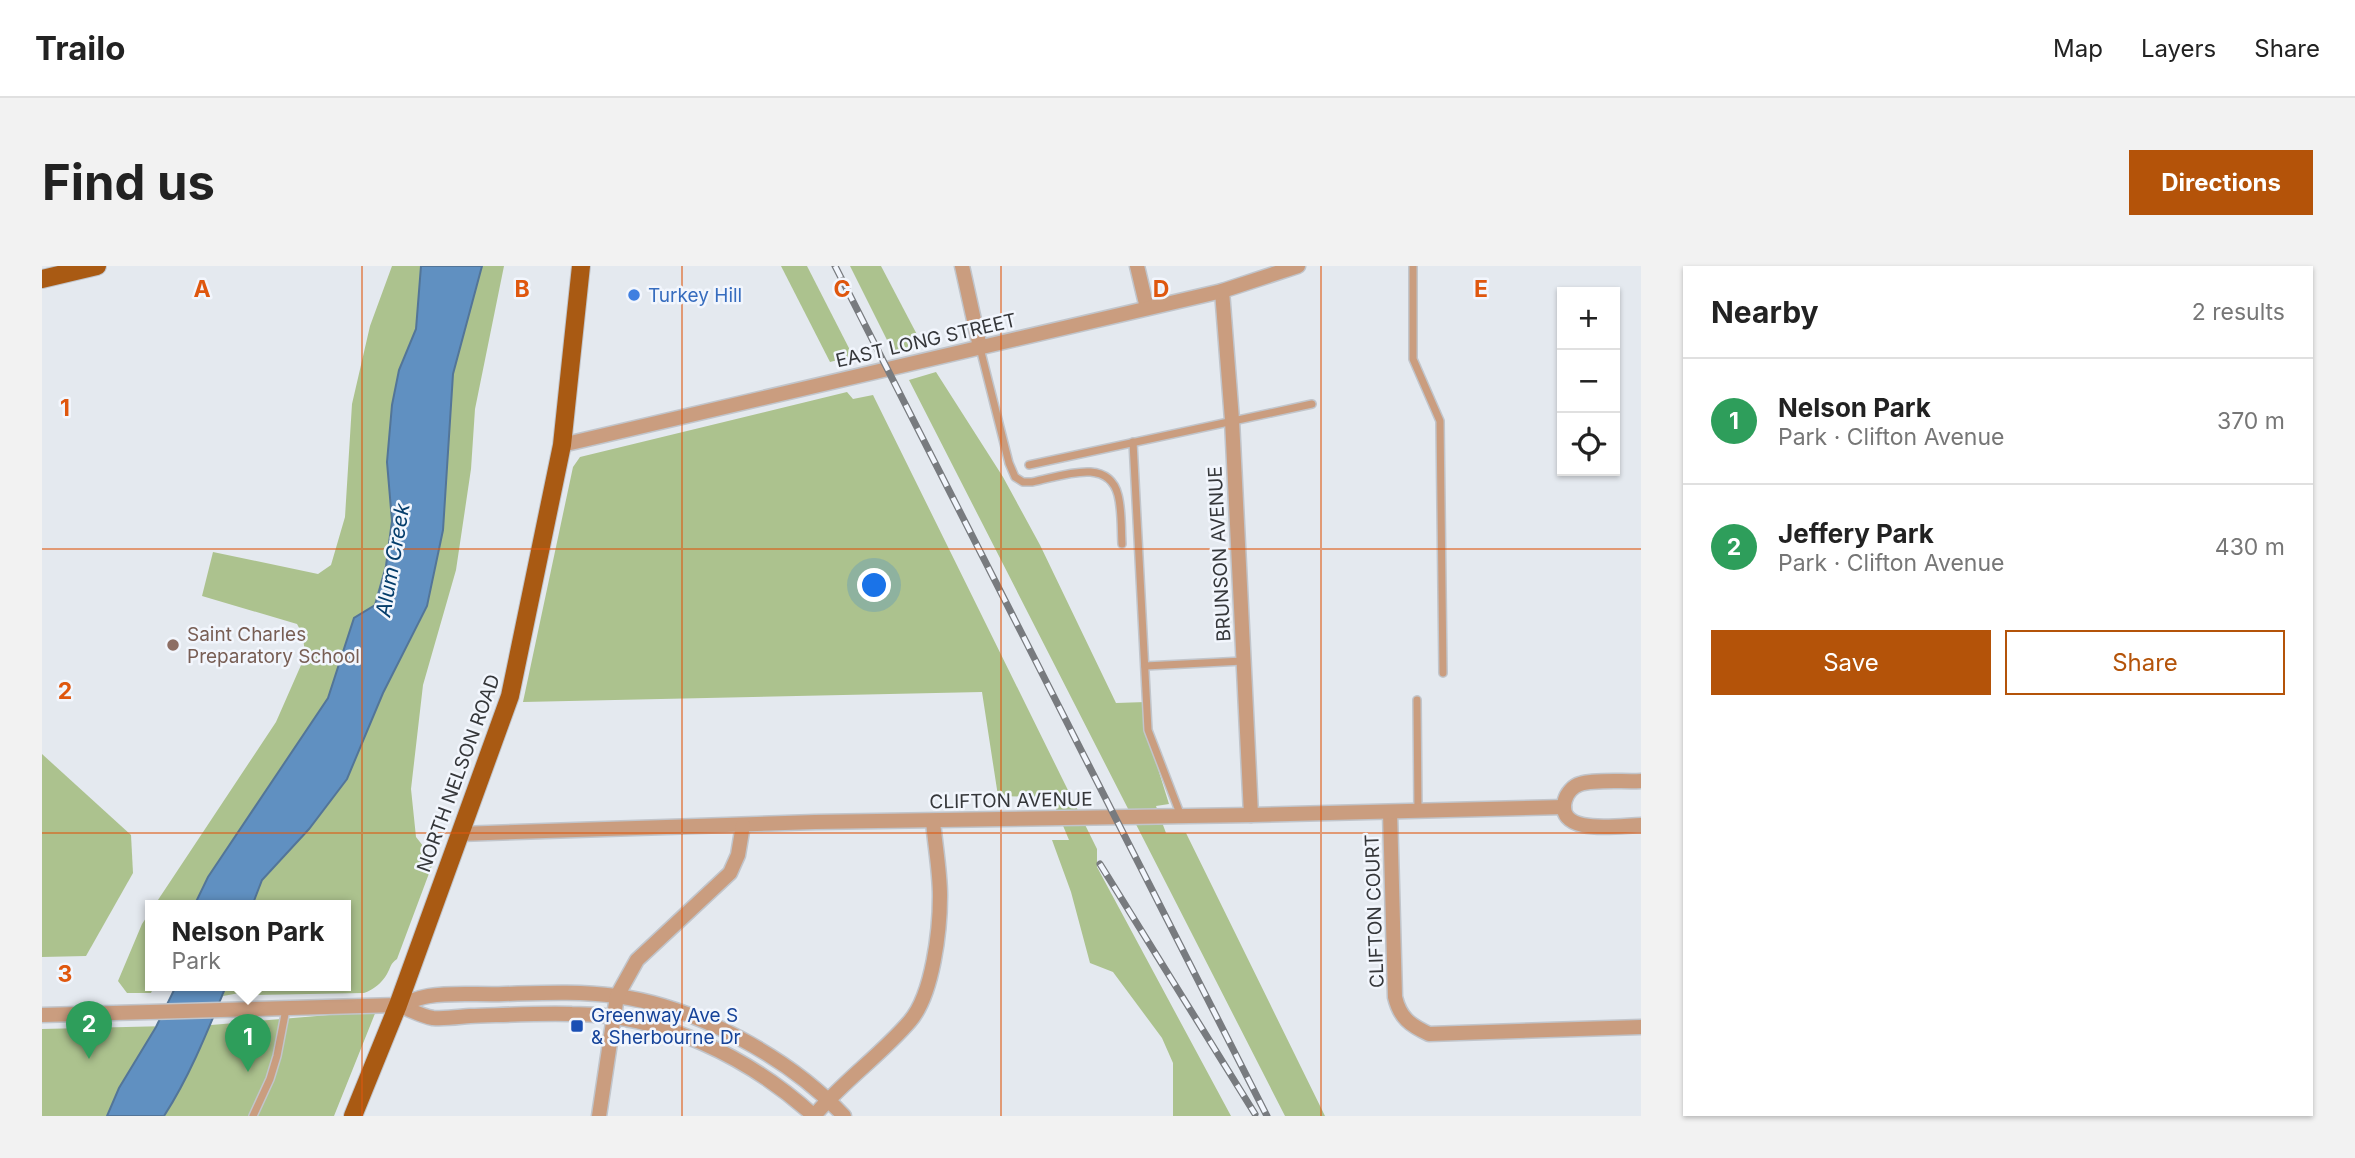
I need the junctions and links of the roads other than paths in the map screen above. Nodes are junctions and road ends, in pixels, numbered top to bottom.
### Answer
1 (97, 266) edge
2 (581, 266) edge
3 (962, 266) edge
4 (1137, 266) edge
5 (1298, 266) edge
6 (1413, 266) edge
7 (42, 279) edge
8 (1222, 291) junction
9 (1147, 308) junction
10 (980, 347) junction
11 (1312, 404) dead end
12 (1232, 420) junction
13 (1133, 442) junction
14 (562, 445) junction
15 (1029, 465) dead end
16 (1138, 527) junction
17 (1121, 529) junction
18 (1122, 544) dead end
19 (1244, 661) junction
20 (1144, 666) junction
21 (1443, 673) dead end
22 (1417, 700) dead end
23 (1641, 781) edge
24 (1564, 807) junction
25 (1418, 811) junction
26 (1390, 812) junction
27 (1251, 815) junction
28 (1181, 816) junction
29 (933, 821) junction
30 (743, 825) junction
31 (1641, 825) edge
32 (459, 834) junction
33 (617, 996) junction
34 (398, 1005) junction
35 (286, 1008) junction
36 (42, 1015) edge
37 (614, 1018) junction
38 (1641, 1027) edge
39 (829, 1099) junction
40 (253, 1116) edge
41 (353, 1116) edge
42 (599, 1116) edge
43 (814, 1116) edge
44 (844, 1116) edge

1 - 7 main road
2 - 14 main road, NORTH NELSON ROAD
3 - 10 street
4 - 9 street
5 - 8 street, EAST LONG STREET
6 - 21 lane
8 - 9 street, EAST LONG STREET
8 - 12 street, BRUNSON AVENUE
9 - 10 street, EAST LONG STREET
10 - 14 street, EAST LONG STREET
10 - 17 lane
11 - 12 lane
12 - 13 lane
12 - 19 street, BRUNSON AVENUE
13 - 15 lane
13 - 16 lane
14 - 32 main road, NORTH NELSON ROAD
16 - 17 lane
16 - 20 lane
17 - 18 lane
19 - 20 lane
19 - 27 street, BRUNSON AVENUE
20 - 28 lane
22 - 25 lane
23 - 24 street
24 - 25 street, CLIFTON AVENUE
24 - 31 street
25 - 26 street, CLIFTON AVENUE
26 - 27 street, CLIFTON AVENUE
26 - 38 street, CLIFTON COURT
27 - 28 street, CLIFTON AVENUE
28 - 29 street, CLIFTON AVENUE
29 - 30 street, CLIFTON AVENUE
29 - 39 street
30 - 32 street, CLIFTON AVENUE
30 - 33 street
32 - 34 main road, NORTH NELSON ROAD
33 - 34 street
33 - 37 street
33 - 39 street
34 - 35 street
34 - 37 street
34 - 41 main road, NORTH NELSON ROAD
35 - 36 street
35 - 40 lane
37 - 42 street
37 - 43 street
39 - 43 street
39 - 44 street

